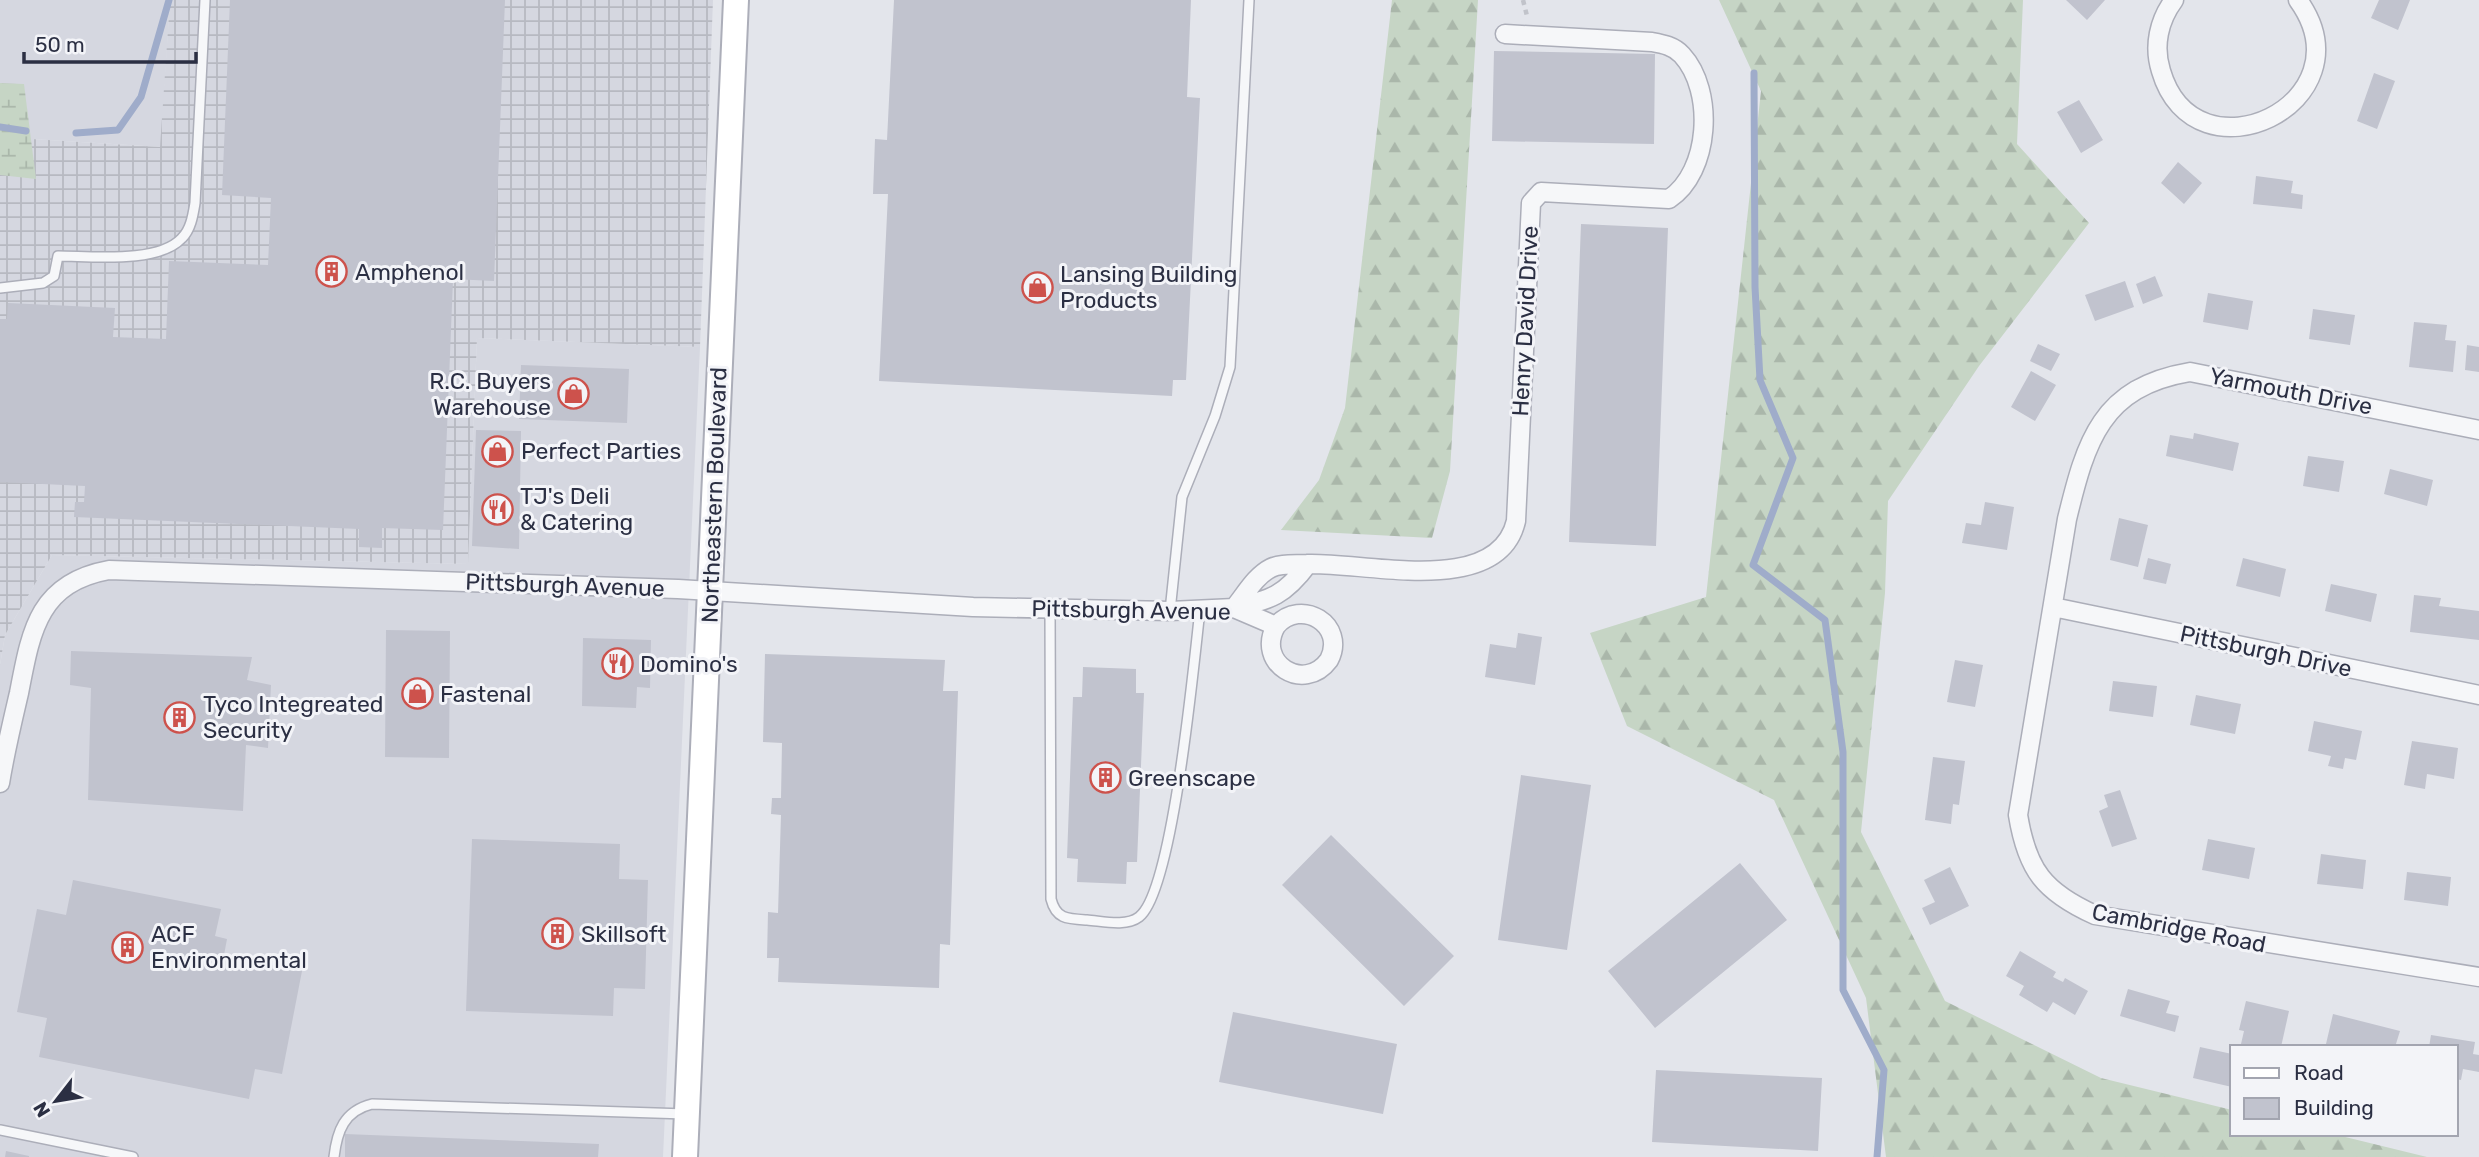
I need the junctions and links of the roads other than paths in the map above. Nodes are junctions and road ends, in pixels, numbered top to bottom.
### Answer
1 (205, 0) edge
2 (736, 0) edge
3 (1249, 0) edge
4 (2174, 0) edge
5 (2298, 0) edge
6 (1505, 34) dead end
7 (0, 288) edge
8 (2479, 430) edge
9 (1308, 564) junction
10 (710, 593) junction
11 (2053, 607) junction
12 (1234, 608) junction
13 (1050, 609) junction
14 (1200, 610) junction
15 (1170, 611) junction
16 (1276, 626) dead end
17 (2479, 695) edge
18 (0, 777) edge
19 (2479, 977) edge
20 (687, 1114) junction
21 (0, 1130) edge
22 (133, 1157) edge
23 (334, 1157) edge
24 (685, 1157) edge

1 - 7 lane
2 - 10 street, Northeastern Boulevard
3 - 15 lane
4 - 5 street
6 - 9 street, Henry David Drive
8 - 11 street, Yarmouth Drive
9 - 12 street
9 - 12 street, Henry David Drive
10 - 13 street, Pittsburgh Avenue
10 - 18 street, Pittsburgh Avenue
10 - 20 street, Northeastern Boulevard
11 - 17 street, Pittsburgh Drive
11 - 19 street, Cambridge Road
12 - 14 street, Pittsburgh Avenue
12 - 16 street, Pittsburgh Avenue
13 - 14 lane
13 - 15 street, Pittsburgh Avenue
14 - 15 street, Pittsburgh Avenue
20 - 23 lane
20 - 24 street, Northeastern Boulevard
21 - 22 lane

